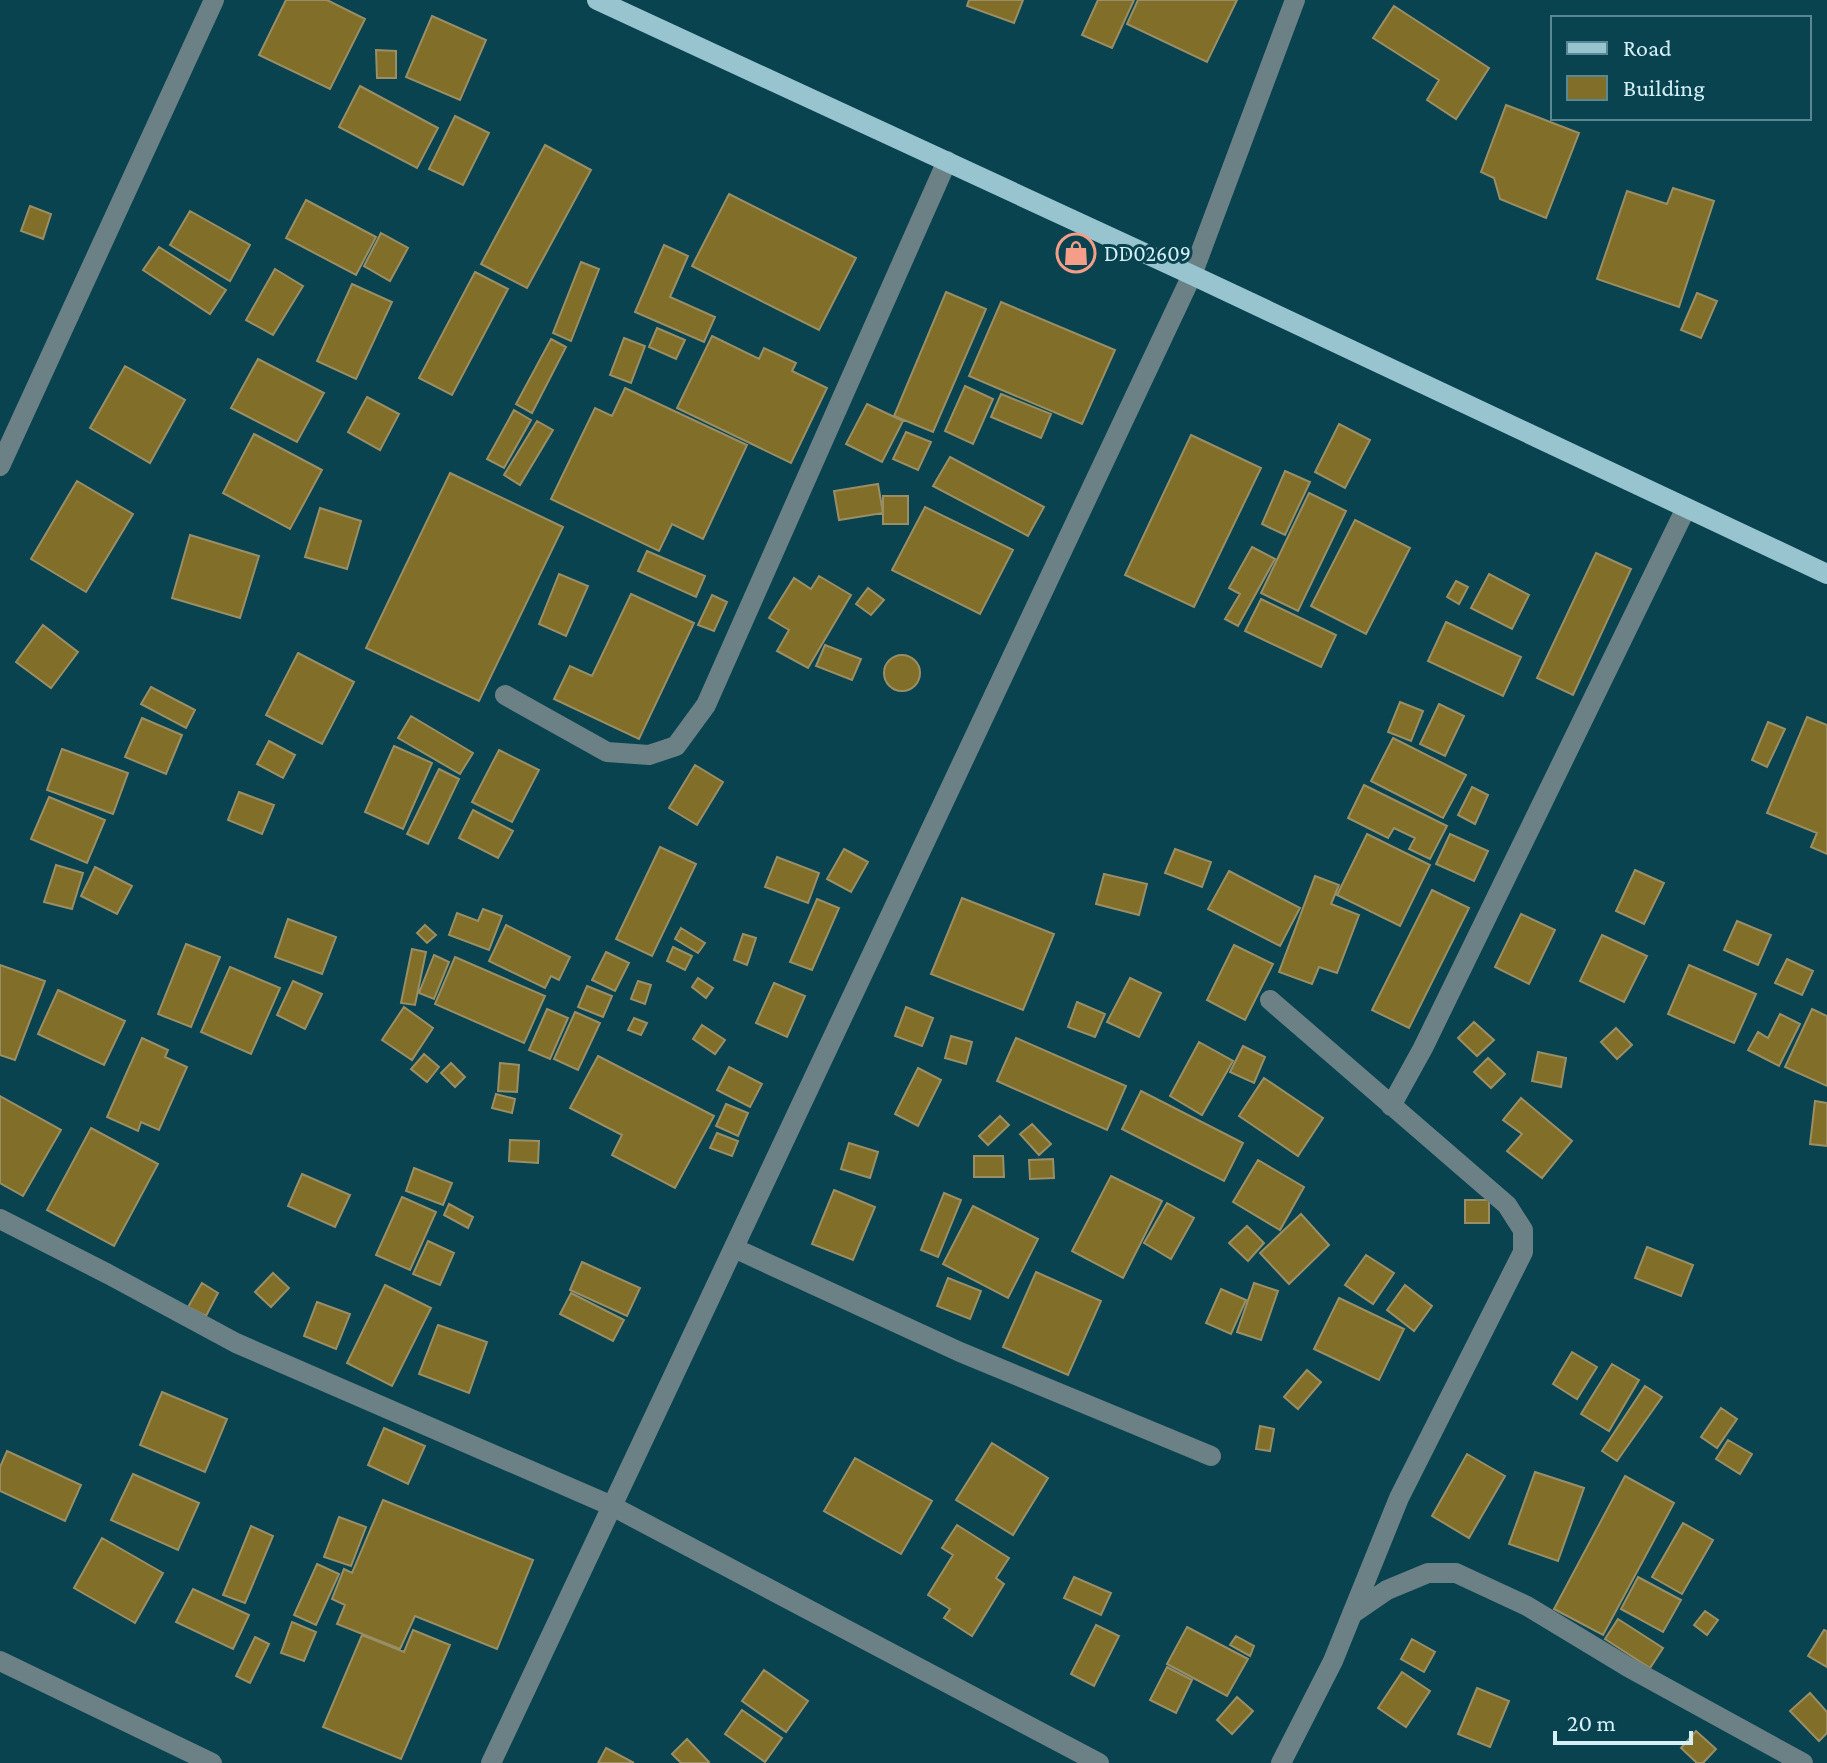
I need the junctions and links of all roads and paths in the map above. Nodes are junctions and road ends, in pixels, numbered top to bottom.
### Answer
1 (214, 0) edge
2 (597, 0) edge
3 (1295, 0) edge
4 (947, 161) junction
5 (1192, 275) junction
6 (0, 466) edge
7 (1686, 508) junction
8 (1827, 574) edge
9 (505, 695) dead end
10 (1270, 1000) dead end
11 (1391, 1106) junction
12 (0, 1219) edge
13 (734, 1248) junction
14 (1211, 1456) dead end
15 (612, 1506) junction
16 (1352, 1614) junction
17 (0, 1661) edge
18 (212, 1763) edge
19 (491, 1763) edge
20 (1099, 1763) edge
21 (1281, 1763) edge
22 (1803, 1763) edge

1 - 6 street
2 - 4 main road
3 - 5 street
4 - 5 main road
4 - 9 street
5 - 7 main road
5 - 13 street
7 - 8 main road
7 - 11 street
10 - 11 street
11 - 16 street
12 - 15 street
13 - 14 street
13 - 15 street
15 - 19 street
15 - 20 street
16 - 21 street
16 - 22 street
17 - 18 street

